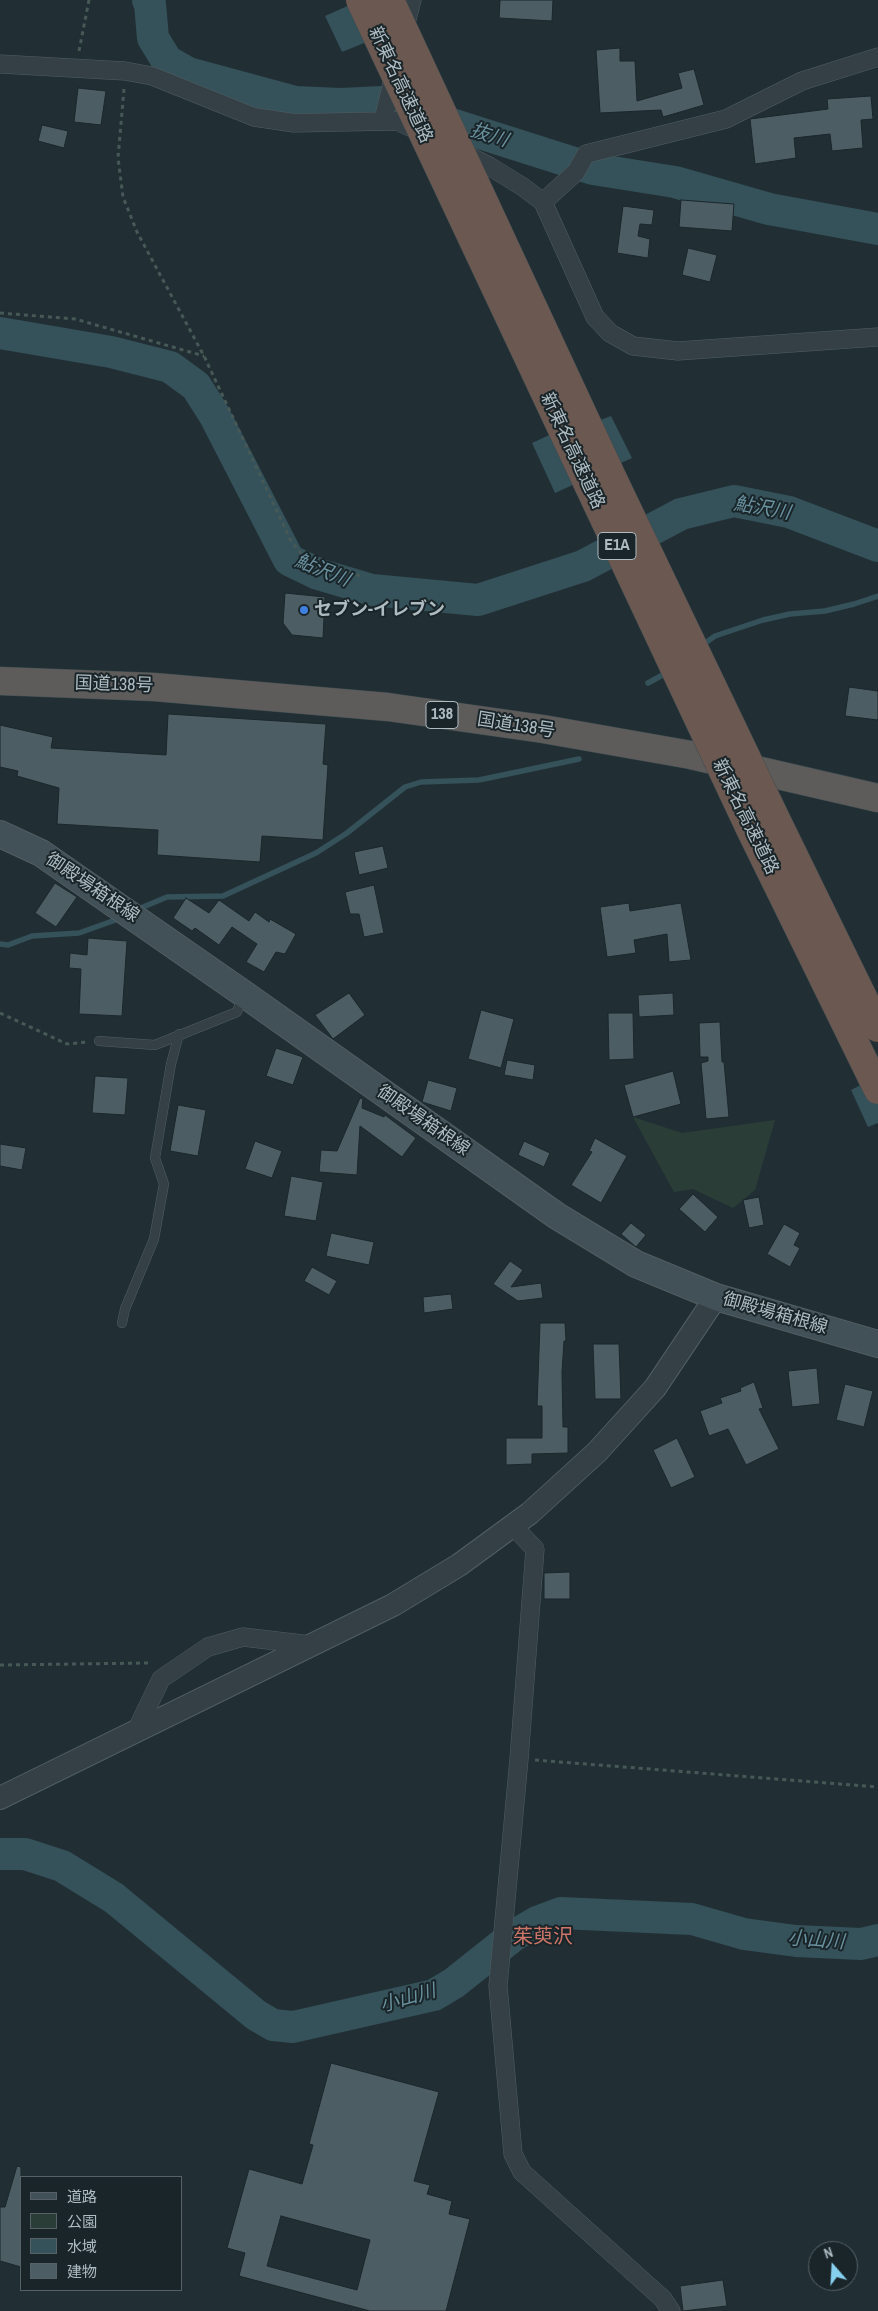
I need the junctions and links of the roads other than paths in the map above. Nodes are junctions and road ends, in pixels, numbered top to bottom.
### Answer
1 (360, 0) edge
2 (390, 0) edge
3 (412, 0) edge
4 (878, 57) edge
5 (0, 64) edge
6 (383, 121) junction
7 (543, 202) junction
8 (878, 338) edge
9 (0, 681) edge
10 (878, 798) edge
11 (0, 834) edge
12 (244, 994) junction
13 (878, 1028) edge
14 (180, 1034) junction
15 (99, 1041) road end
16 (878, 1090) edge
17 (716, 1297) junction
18 (122, 1323) dead end
19 (878, 1344) edge
20 (513, 1526) junction
21 (311, 1645) junction
22 (137, 1729) junction
23 (0, 1798) edge
24 (671, 2311) edge

1 - 16 highway, 新東名高速道路 / E1A, bridge
2 - 13 highway, 新東名高速道路 / E1A, bridge
3 - 6 street
4 - 7 street
5 - 6 street
6 - 7 street
7 - 8 street
9 - 10 highway, 国道138号 / 138
11 - 12 main road, 御殿場箱根線
12 - 14 lane
12 - 17 main road, 御殿場箱根線
14 - 15 lane
14 - 18 lane
17 - 19 main road, 御殿場箱根線
17 - 20 street
20 - 21 street
20 - 24 street
21 - 22 street
21 - 22 street
22 - 23 street

